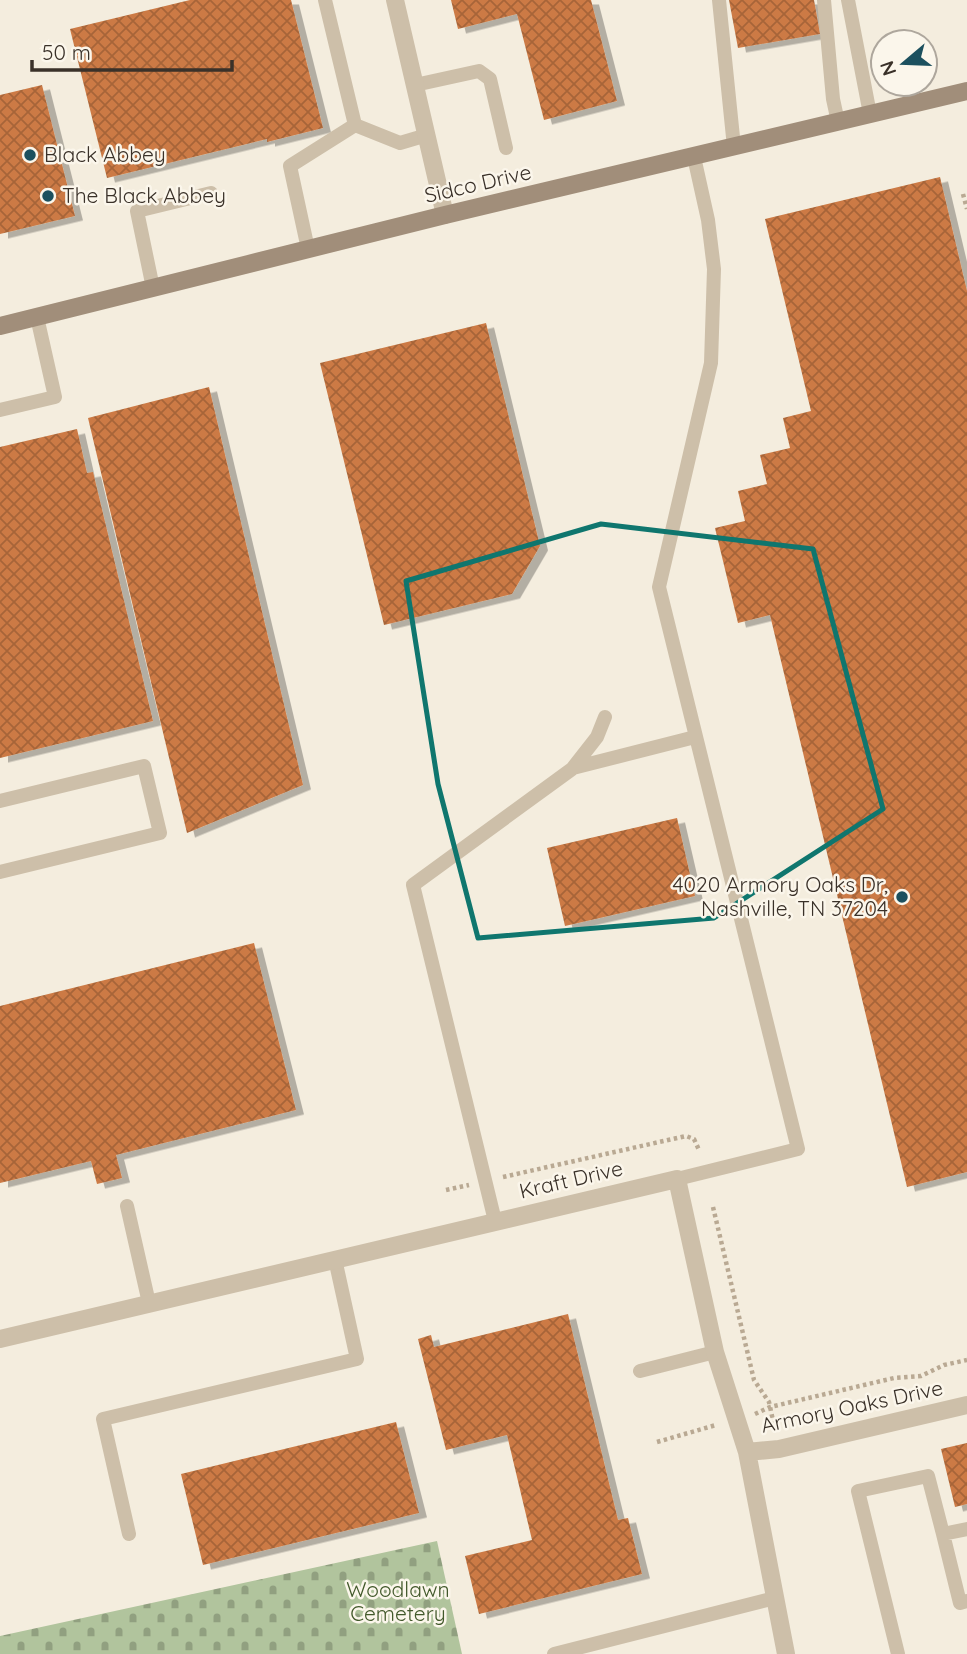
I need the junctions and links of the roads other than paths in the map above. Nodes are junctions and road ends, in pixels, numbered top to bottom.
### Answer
1 (325, 0) edge
2 (395, 0) edge
3 (719, 0) edge
4 (824, 0) edge
5 (848, 0) edge
6 (415, 85) junction
7 (967, 91) edge
8 (870, 114) junction
9 (838, 122) junction
10 (355, 125) junction
11 (427, 135) junction
12 (734, 147) junction
13 (506, 148) dead end
14 (694, 157) junction
15 (211, 193) dead end
16 (445, 215) junction
17 (308, 249) junction
18 (153, 288) junction
19 (37, 317) junction
20 (0, 326) edge
21 (0, 410) edge
22 (605, 717) dead end
23 (695, 737) junction
24 (572, 769) junction
25 (0, 801) edge
26 (0, 872) edge
27 (677, 1179) junction
28 (127, 1206) dead end
29 (495, 1221) junction
30 (335, 1259) junction
31 (149, 1303) junction
32 (0, 1339) edge
33 (715, 1352) junction
34 (640, 1371) dead end
35 (967, 1405) edge
36 (747, 1452) junction
37 (967, 1528) edge
38 (128, 1534) dead end
39 (943, 1534) junction
40 (775, 1598) junction
41 (967, 1601) edge
42 (554, 1654) edge
43 (786, 1654) edge
44 (898, 1654) edge

1 - 10 lane
2 - 6 street
3 - 12 lane
4 - 9 lane
5 - 8 lane
6 - 11 street
6 - 13 lane
7 - 8 street, Sidco Drive
8 - 9 street, Sidco Drive
9 - 12 street, Sidco Drive
10 - 11 lane
10 - 17 lane
11 - 16 street
12 - 14 street, Sidco Drive
14 - 16 street, Sidco Drive
14 - 23 lane
15 - 18 lane
16 - 17 street, Sidco Drive
17 - 18 street, Sidco Drive
18 - 19 street, Sidco Drive
19 - 20 street, Sidco Drive
19 - 21 lane
22 - 24 lane
23 - 24 lane
23 - 27 lane
24 - 29 lane
25 - 26 lane
27 - 29 street, Kraft Drive
27 - 33 street
28 - 31 lane
29 - 30 street, Kraft Drive
30 - 31 street, Kraft Drive
30 - 38 lane
31 - 32 street, Kraft Drive
33 - 34 lane
33 - 36 street
35 - 36 street, Armory Oaks Drive
36 - 40 street
37 - 39 lane
39 - 41 lane
39 - 44 lane
40 - 42 lane
40 - 43 street

